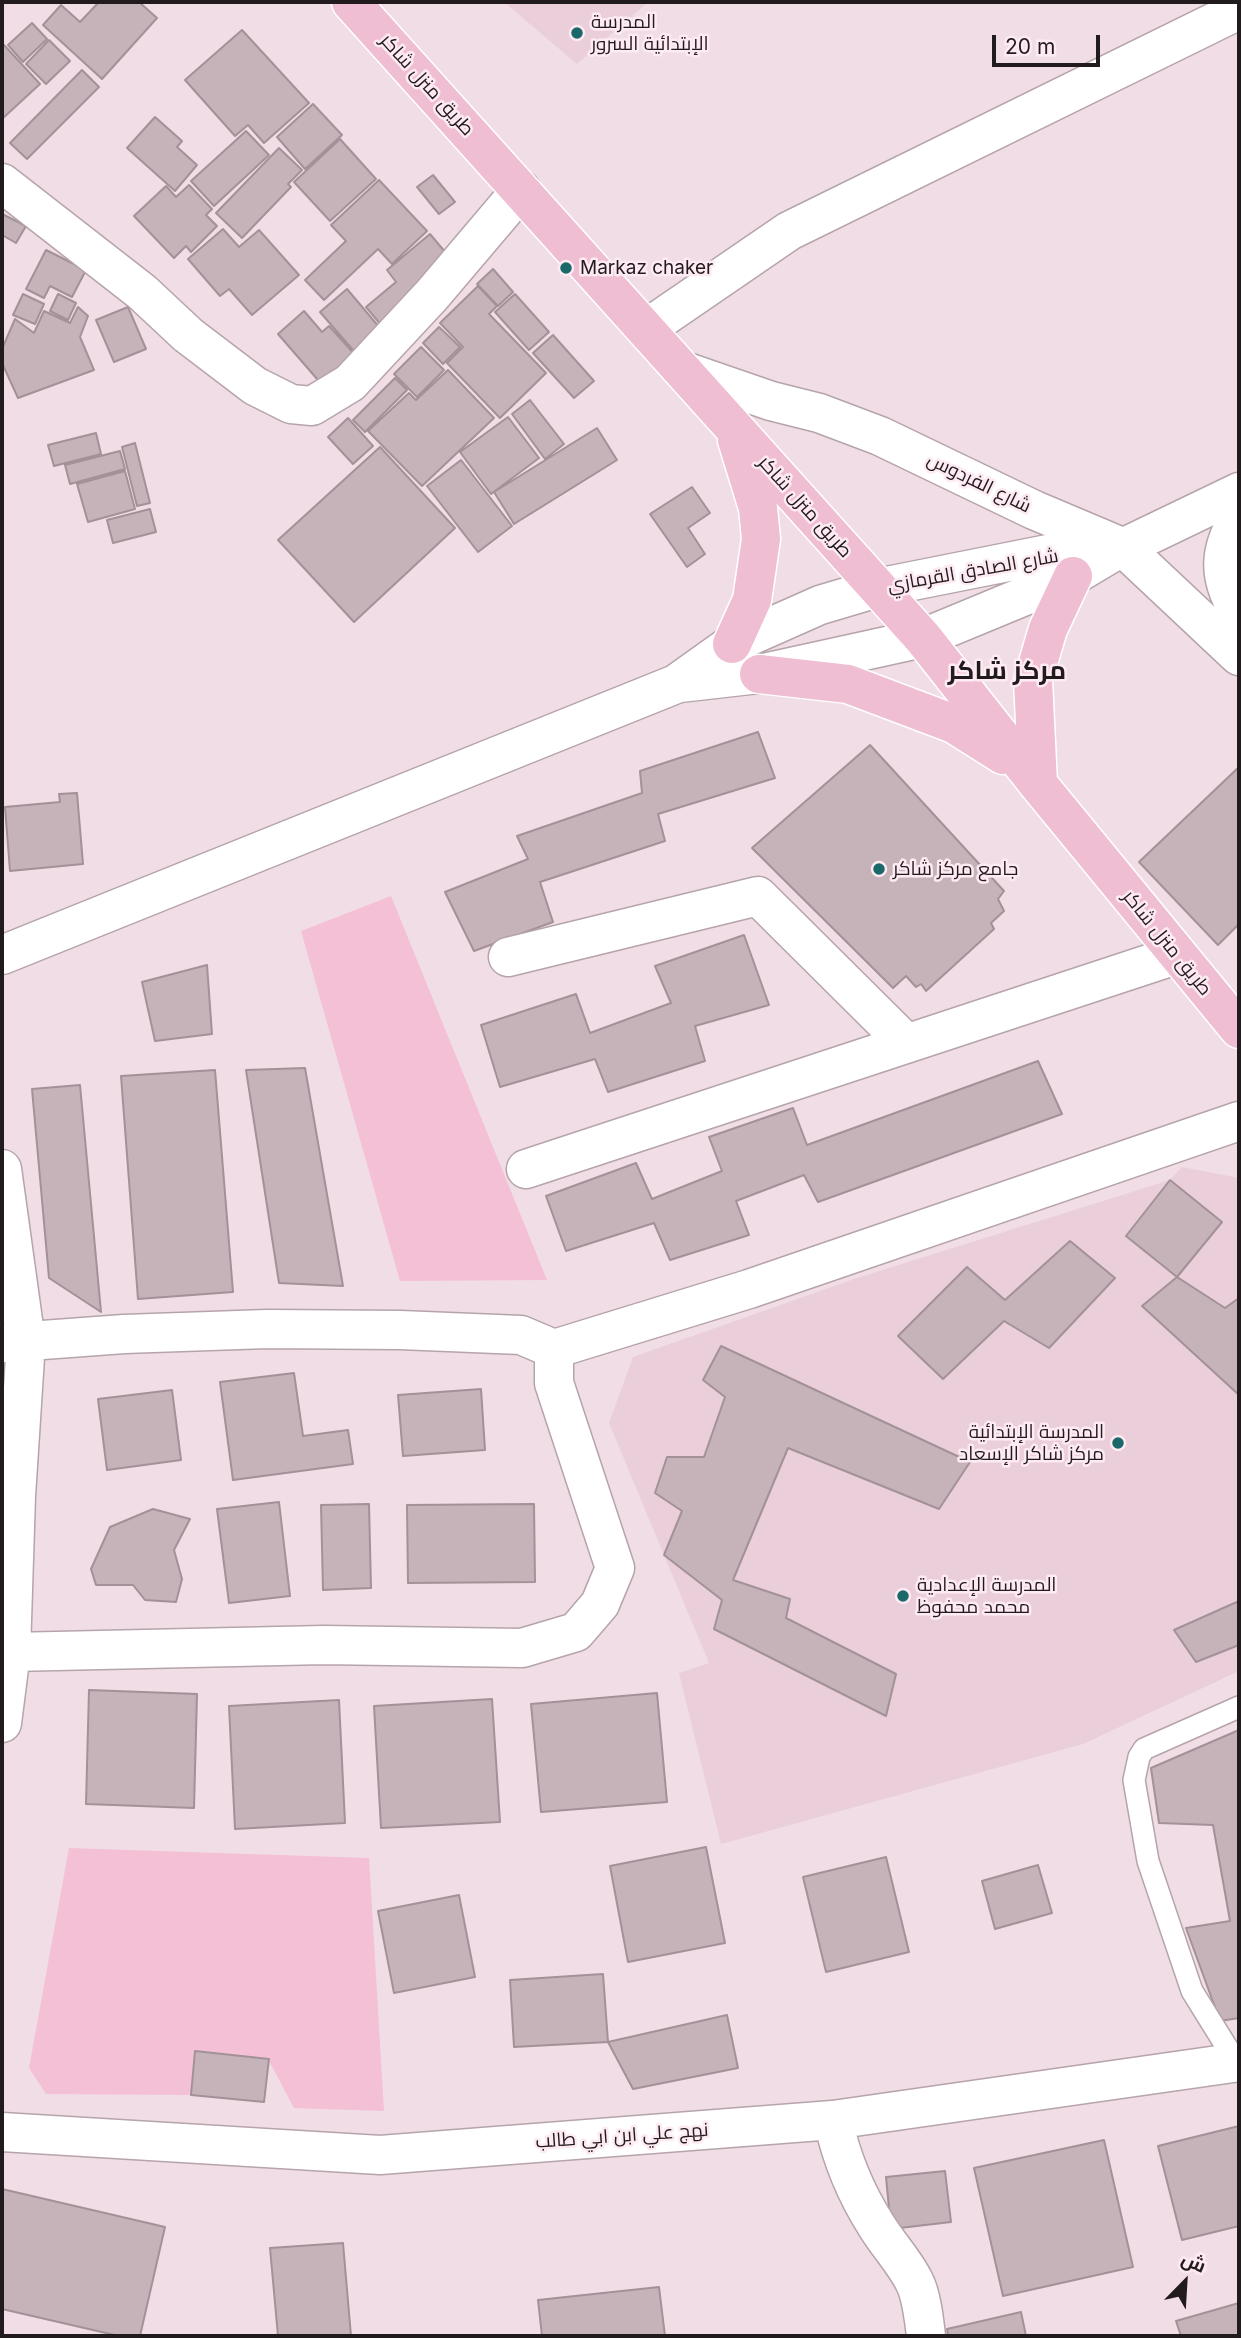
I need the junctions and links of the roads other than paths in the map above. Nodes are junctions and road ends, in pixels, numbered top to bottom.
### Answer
1 (351, 2) edge
2 (1239, 10) edge
3 (2, 183) edge
4 (521, 190) junction
5 (646, 329) junction
6 (684, 371) junction
7 (734, 428) junction
8 (1239, 492) edge
9 (1239, 517) edge
10 (1117, 551) junction
11 (1073, 576) junction
12 (877, 588) junction
13 (1239, 613) edge
14 (923, 638) junction
15 (732, 644) junction
16 (1239, 656) edge
17 (760, 674) junction
18 (677, 684) junction
19 (1033, 778) junction
20 (2, 955) edge
21 (1176, 955) junction
22 (508, 957) dead end
23 (1239, 1029) edge
24 (906, 1042) junction
25 (1239, 1121) edge
26 (2, 1169) edge
27 (526, 1169) dead end
28 (14, 1343) edge
29 (554, 1349) junction
30 (11, 1652) junction
31 (1239, 1707) edge
32 (2, 1723) edge
33 (1238, 2062) edge
34 (834, 2120) junction
35 (2, 2132) edge
36 (926, 2336) edge

1 - 4 main road, طريق منزل شاكر
2 - 5 street
3 - 4 street
4 - 5 main road, طريق منزل شاكر
5 - 6 main road, طريق منزل شاكر
6 - 7 main road, طريق منزل شاكر
6 - 10 street, شارع الفردوس
7 - 12 main road, طريق منزل شاكر
7 - 15 main road
8 - 10 street, شارع الصادق القرمازي
9 - 13 street
10 - 11 street, شارع الصادق القرمازي
10 - 12 street, شارع الصادق القرمازي
10 - 16 street, شارع الفردوس
11 - 14 street, شارع الصادق القرمازي
11 - 19 main road
12 - 14 main road, طريق منزل شاكر
12 - 15 street, شارع الصادق القرمازي
14 - 17 street, شارع الصادق القرمازي
14 - 19 main road, طريق منزل شاكر
15 - 18 street, شارع الصادق القرمازي
17 - 18 street, شارع الصادق القرمازي
17 - 19 main road
18 - 20 street
19 - 21 main road, طريق منزل شاكر
21 - 23 main road, طريق منزل شاكر
21 - 24 street
22 - 24 street
24 - 27 street
25 - 29 street
26 - 28 street
28 - 29 street
28 - 30 street
29 - 30 street
30 - 32 street
31 - 33 lane
33 - 34 street, نهج علي ابن ابي طالب
34 - 35 street, نهج علي ابن ابي طالب
34 - 36 street

